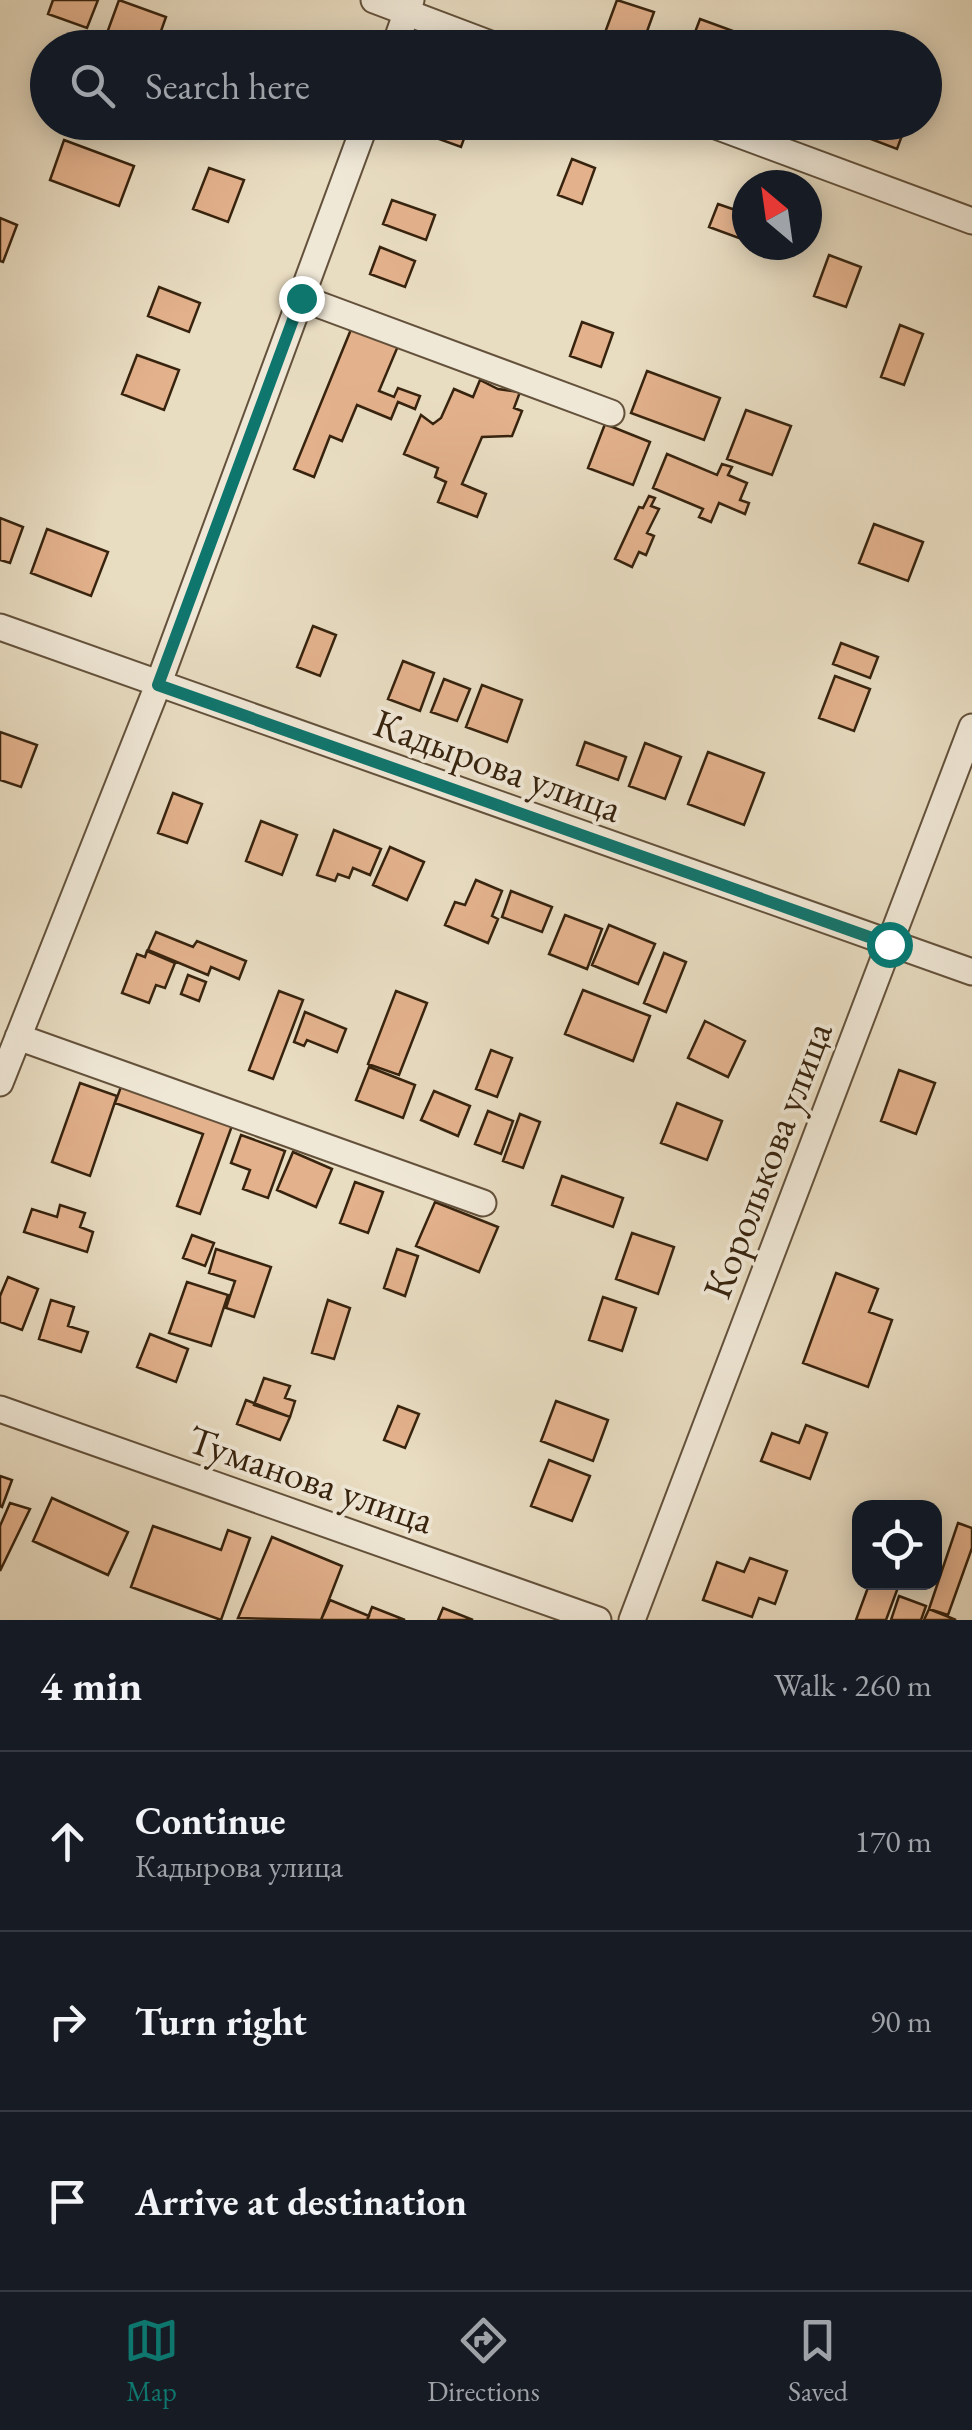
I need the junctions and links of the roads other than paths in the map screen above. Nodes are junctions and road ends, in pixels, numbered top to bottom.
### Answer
1 (374, 0) edge
2 (409, 6) edge
3 (400, 30) edge
4 (462, 30) edge
5 (359, 140) edge
6 (754, 140) edge
7 (972, 221) edge
8 (301, 298) junction
9 (610, 413) dead end
10 (0, 627) edge
11 (158, 685) junction
12 (972, 726) edge
13 (889, 944) junction
14 (972, 972) edge
15 (18, 1037) junction
16 (0, 1083) edge
17 (482, 1203) dead end
18 (0, 1409) edge
19 (598, 1620) edge
20 (632, 1620) edge

1 - 2 street
2 - 3 street
2 - 4 street
5 - 8 street
6 - 7 street
8 - 9 street
8 - 11 street
10 - 11 street, Кадырова улица
11 - 13 street, Кадырова улица
11 - 15 street
12 - 13 street, Королькова улица
13 - 14 street, Кадырова улица
13 - 20 street, Королькова улица
15 - 16 street
15 - 17 street
18 - 19 street, Туманова улица

